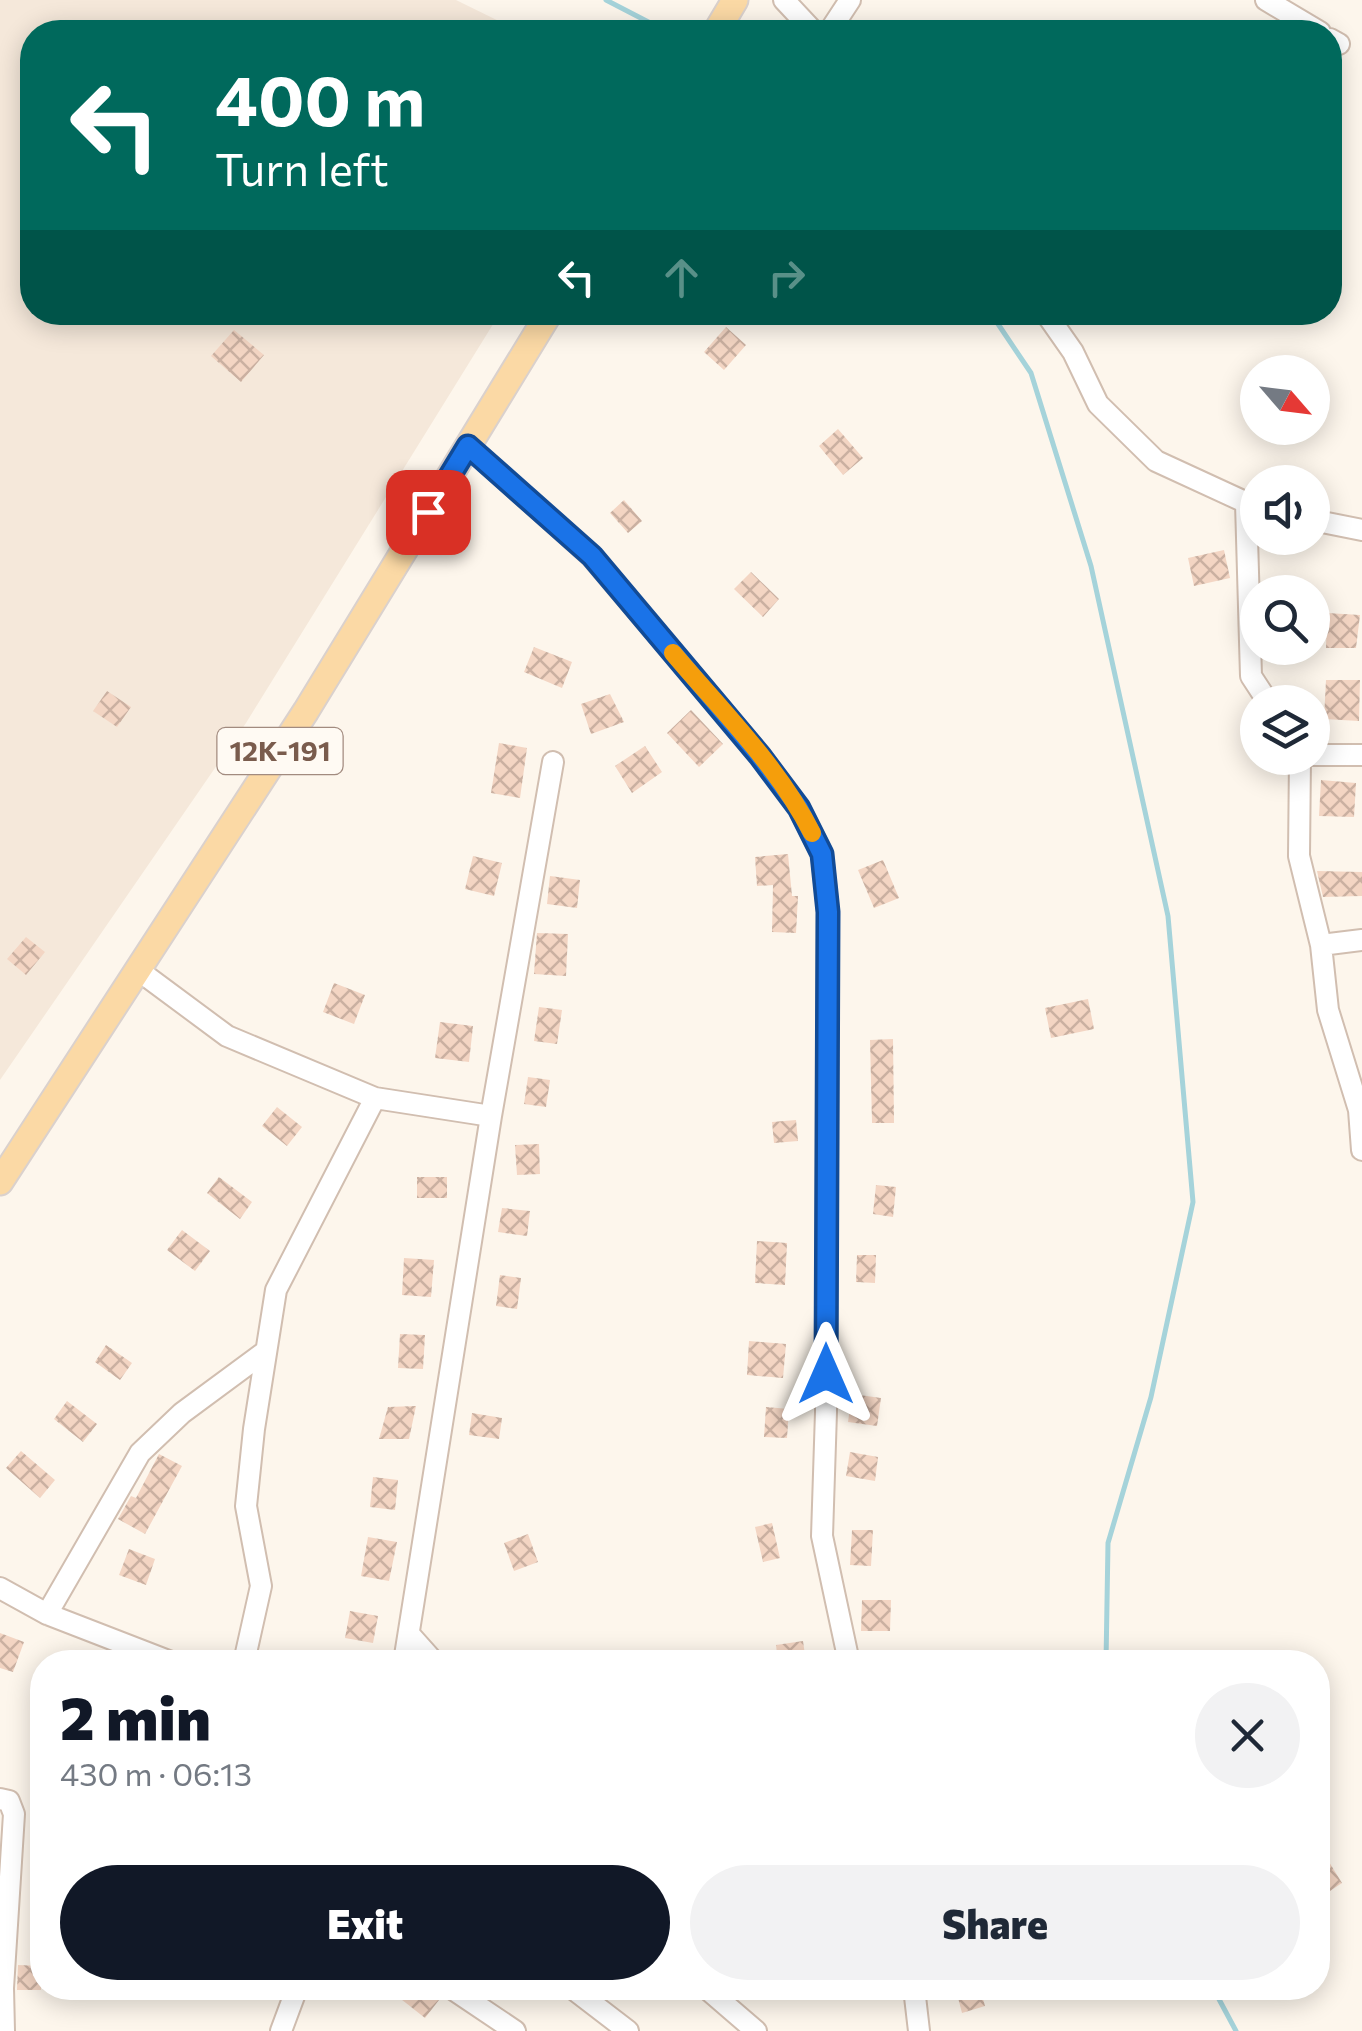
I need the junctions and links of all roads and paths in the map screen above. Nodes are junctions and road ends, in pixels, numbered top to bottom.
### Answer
1 (784, 0) edge
2 (1266, 0) edge
3 (803, 20) edge
4 (1300, 20) edge
5 (542, 325) edge
6 (1054, 325) edge
7 (468, 446) junction
8 (1240, 500) edge
9 (1330, 524) edge
10 (1362, 530) edge
11 (1252, 555) edge
12 (1257, 685) edge
13 (1330, 755) edge
14 (1362, 755) edge
15 (552, 762) dead end
16 (1300, 775) edge
17 (1362, 940) edge
18 (1321, 945) junction
19 (138, 970) junction
20 (1352, 1054) edge
21 (375, 1098) junction
22 (491, 1116) junction
23 (1362, 1150) edge
24 (0, 1182) edge
25 (266, 1351) junction
26 (0, 1588) edge
27 (47, 1614) junction
28 (409, 1634) junction
29 (140, 1650) edge
30 (247, 1650) edge
31 (406, 1650) edge
32 (423, 1650) edge
33 (846, 1650) edge
34 (0, 1799) edge
35 (293, 2000) edge
36 (469, 2000) edge
37 (588, 2000) edge
38 (720, 2000) edge
39 (915, 2000) edge
40 (4, 2031) edge
41 (281, 2031) edge
42 (514, 2031) edge
43 (628, 2031) edge
44 (756, 2031) edge
45 (919, 2031) edge

1 - 3 street
2 - 4 street
5 - 7 main road, 12К-191
6 - 8 street
7 - 19 main road, 12К-191
7 - 33 street
9 - 10 street
11 - 12 street
13 - 14 street
15 - 22 street
16 - 18 street
17 - 18 street
18 - 20 street
19 - 21 street
19 - 24 main road, 12К-191
20 - 23 street
21 - 22 street
21 - 25 street
22 - 28 street
25 - 27 street
25 - 30 street
26 - 27 street
27 - 29 street
28 - 31 street
28 - 32 street
34 - 40 street
35 - 41 street
36 - 42 street
37 - 43 street
38 - 44 street
39 - 45 street

